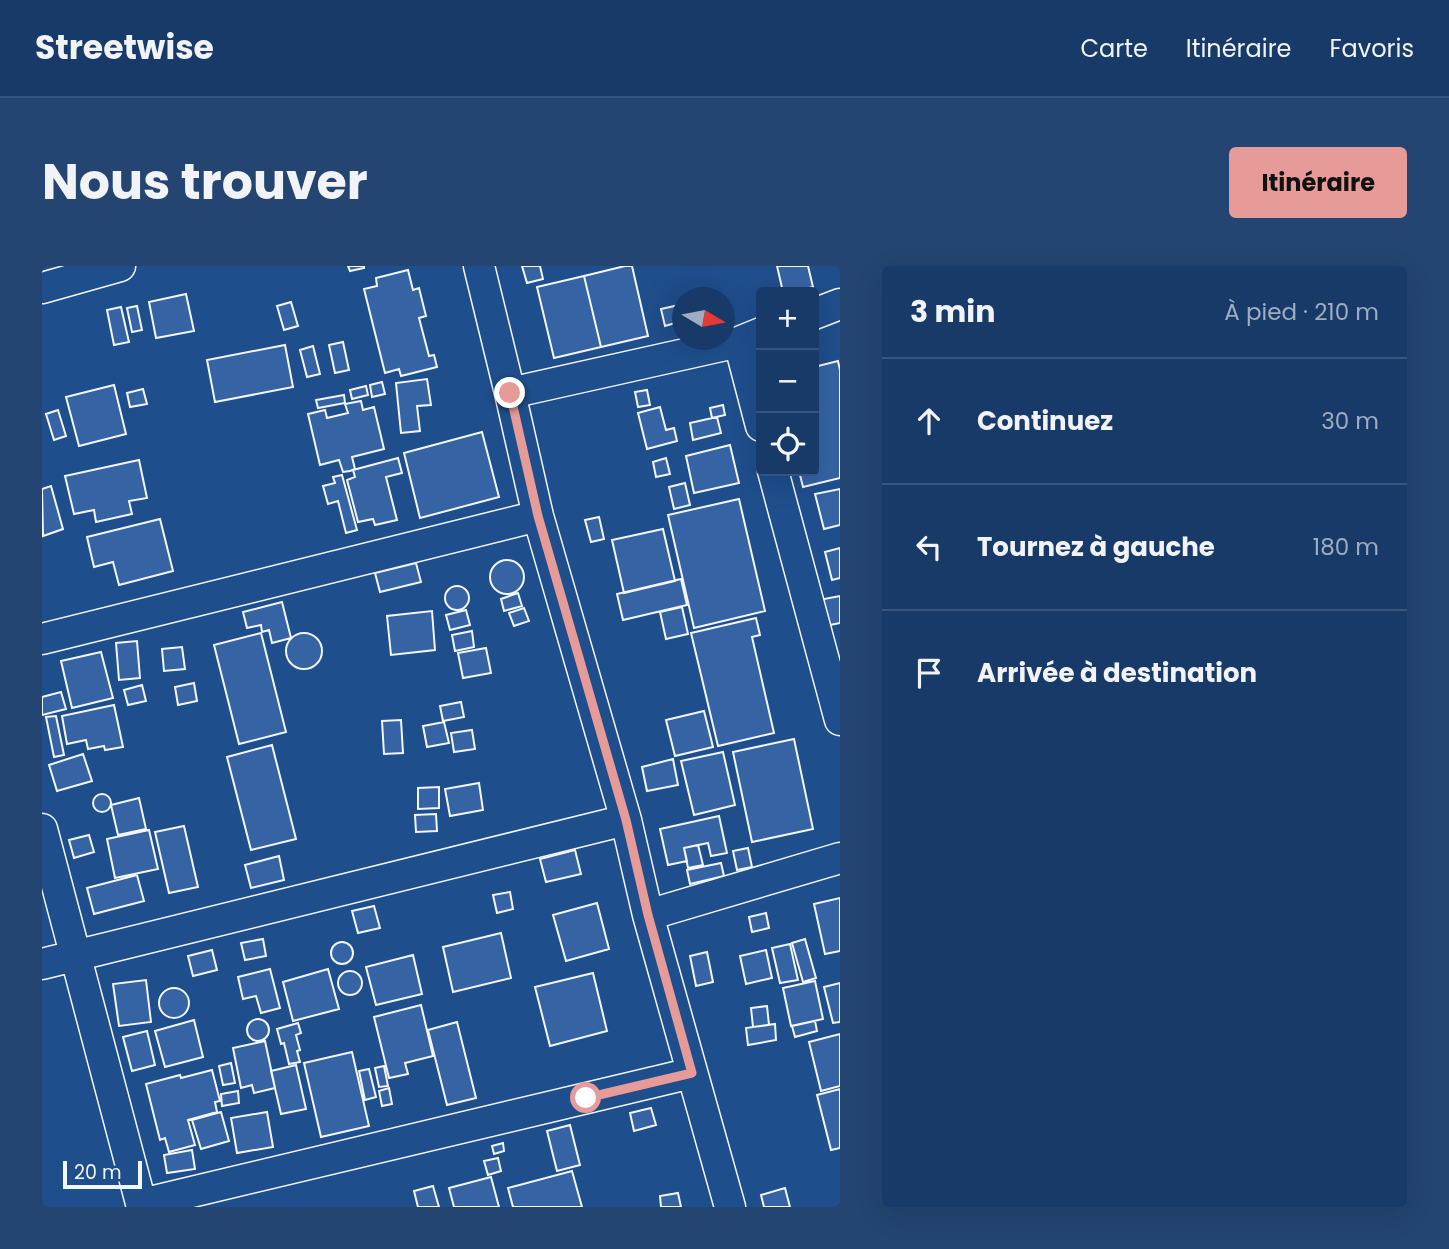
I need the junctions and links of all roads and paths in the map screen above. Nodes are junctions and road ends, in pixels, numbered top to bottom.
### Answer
1 (120, 266) edge
2 (479, 266) edge
3 (42, 288) edge
4 (840, 304) edge
5 (819, 312) edge
6 (750, 338) edge
7 (510, 393) junction
8 (759, 413) edge
9 (774, 476) edge
10 (538, 516) junction
11 (42, 639) edge
12 (840, 720) edge
13 (626, 820) junction
14 (42, 829) edge
15 (840, 858) edge
16 (648, 915) junction
17 (76, 956) junction
18 (42, 964) edge
19 (692, 1073) junction
20 (141, 1205) edge
21 (730, 1207) edge

1 - 3 street
2 - 7 street
4 - 5 street
6 - 7 street
6 - 8 street
7 - 10 street
9 - 12 street
10 - 11 street
10 - 13 street
13 - 16 street
13 - 17 street
14 - 17 street
15 - 16 street
16 - 19 street
17 - 18 street
17 - 20 street
19 - 20 street
19 - 21 street

